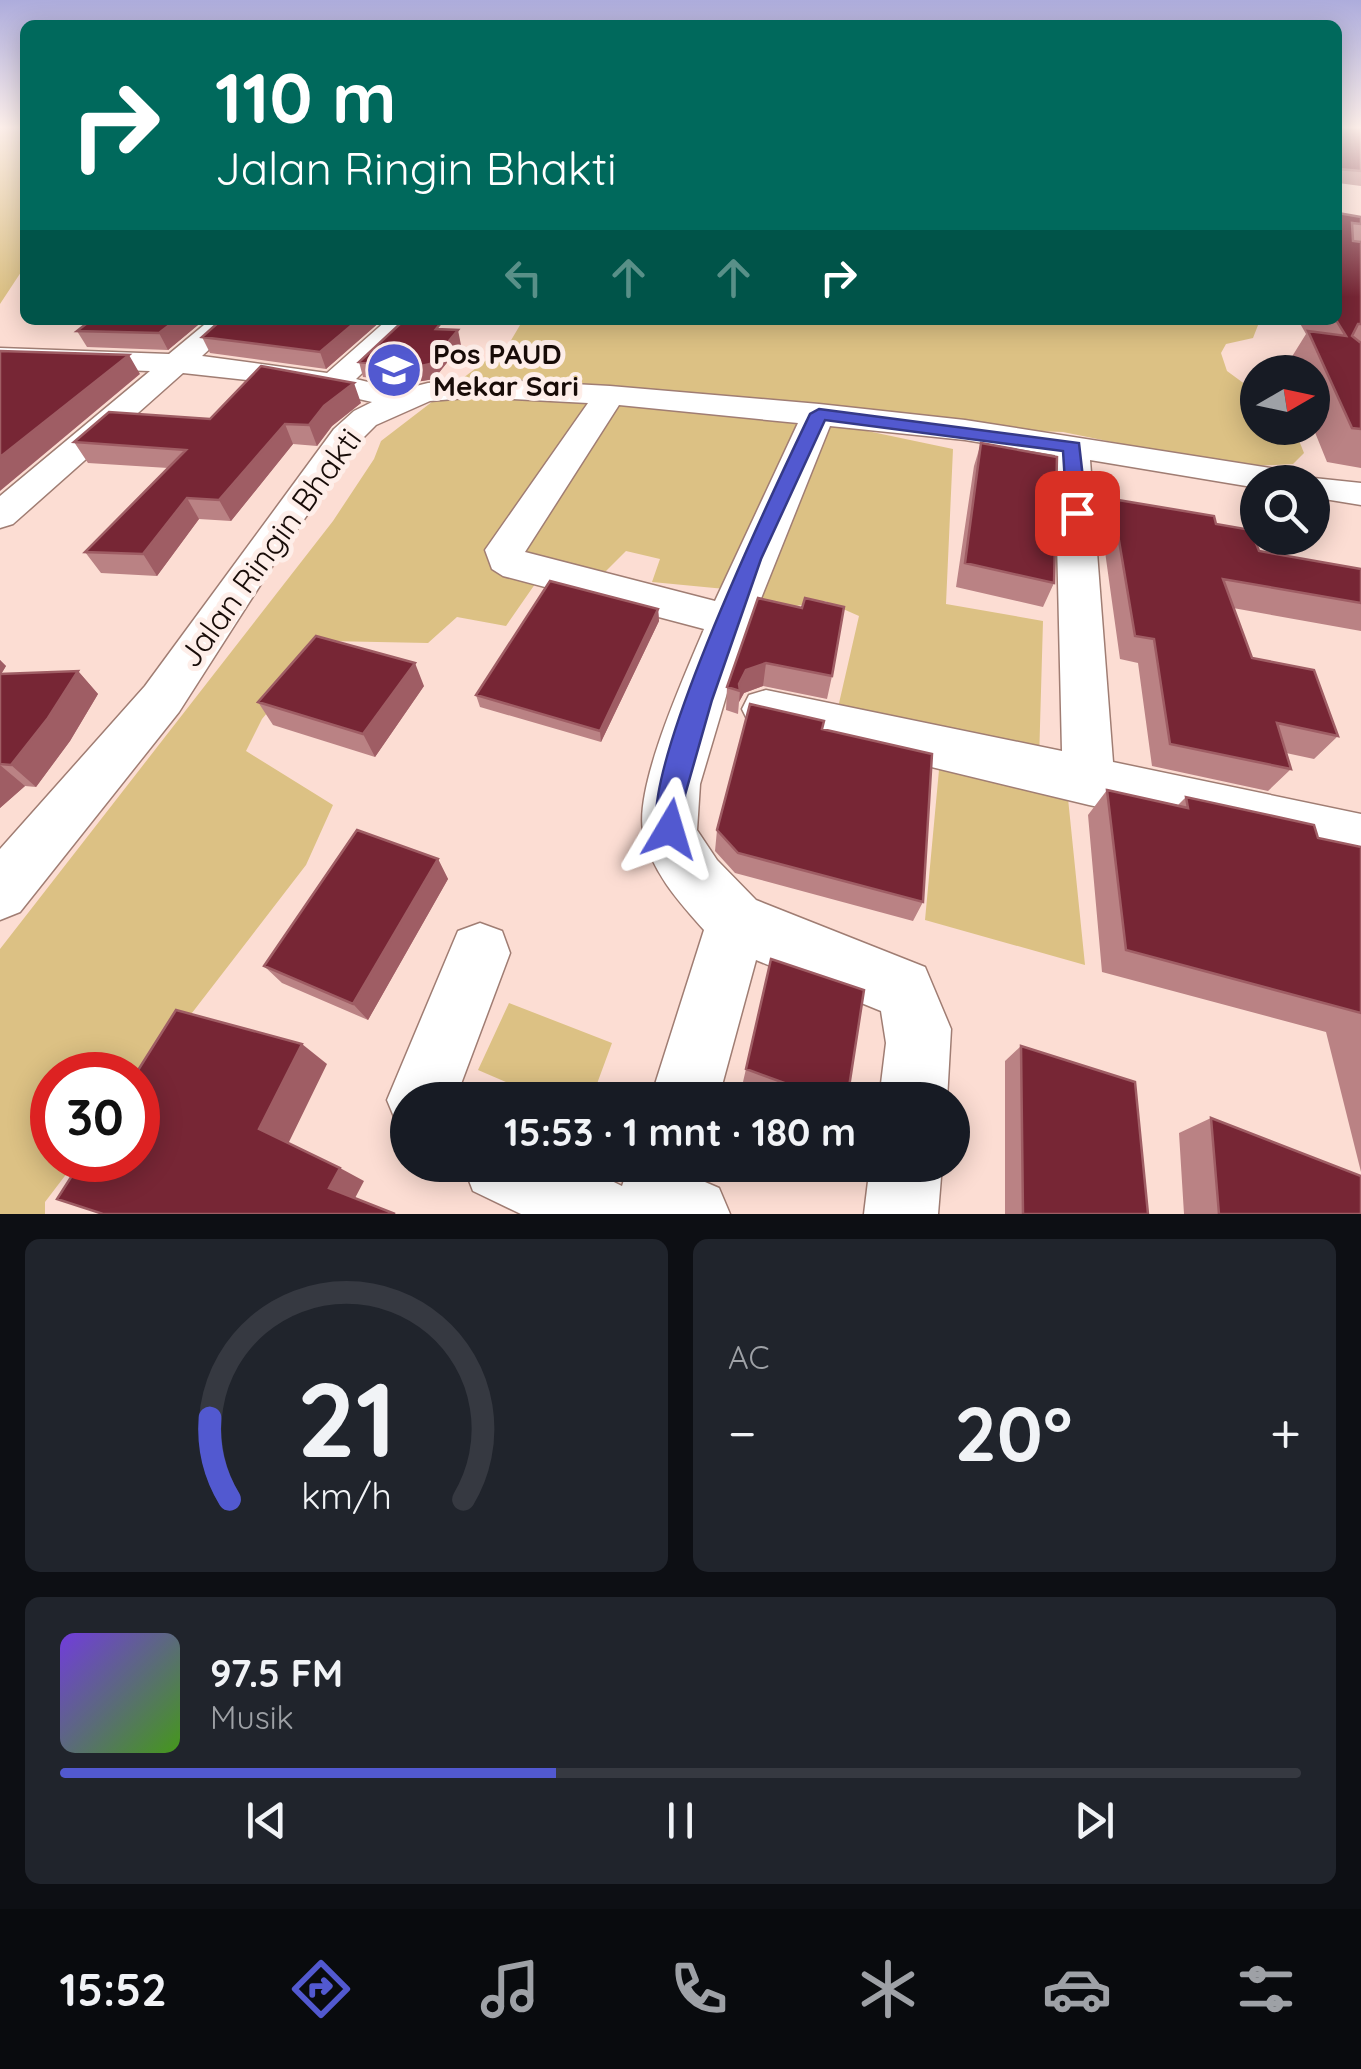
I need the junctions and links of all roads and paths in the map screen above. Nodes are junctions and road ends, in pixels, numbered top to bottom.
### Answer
1 (221, 325) edge
2 (398, 325) edge
3 (7, 364) edge
4 (177, 365) junction
5 (336, 382) junction
6 (610, 395) junction
7 (400, 400) junction
8 (819, 414) junction
9 (1072, 447) junction
10 (1240, 474) edge
11 (1330, 489) edge
12 (1361, 494) edge
13 (0, 516) edge
14 (729, 620) junction
15 (764, 709) edge
16 (1089, 782) junction
17 (1361, 839) edge
18 (0, 892) edge
19 (736, 922) junction
20 (480, 953) dead end
21 (428, 1082) edge
22 (689, 1082) edge
23 (915, 1082) edge
24 (572, 1182) edge
25 (904, 1182) edge
26 (653, 1201) edge
27 (901, 1214) edge

1 - 4 street
2 - 5 street
3 - 4 street
4 - 5 street
4 - 13 street
5 - 7 street
6 - 7 street, Jalan Ringin Bhakti
6 - 8 street, Jalan Ringin Bhakti
6 - 14 street
7 - 18 street, Jalan Ringin Bhakti
8 - 9 street, Jalan Ringin Bhakti
8 - 14 street
9 - 10 street, Jalan Ringin Bhakti
9 - 16 street
11 - 12 street
14 - 19 street
15 - 16 street
16 - 17 street
19 - 22 street
19 - 23 street
20 - 21 street
24 - 26 street
25 - 27 street

